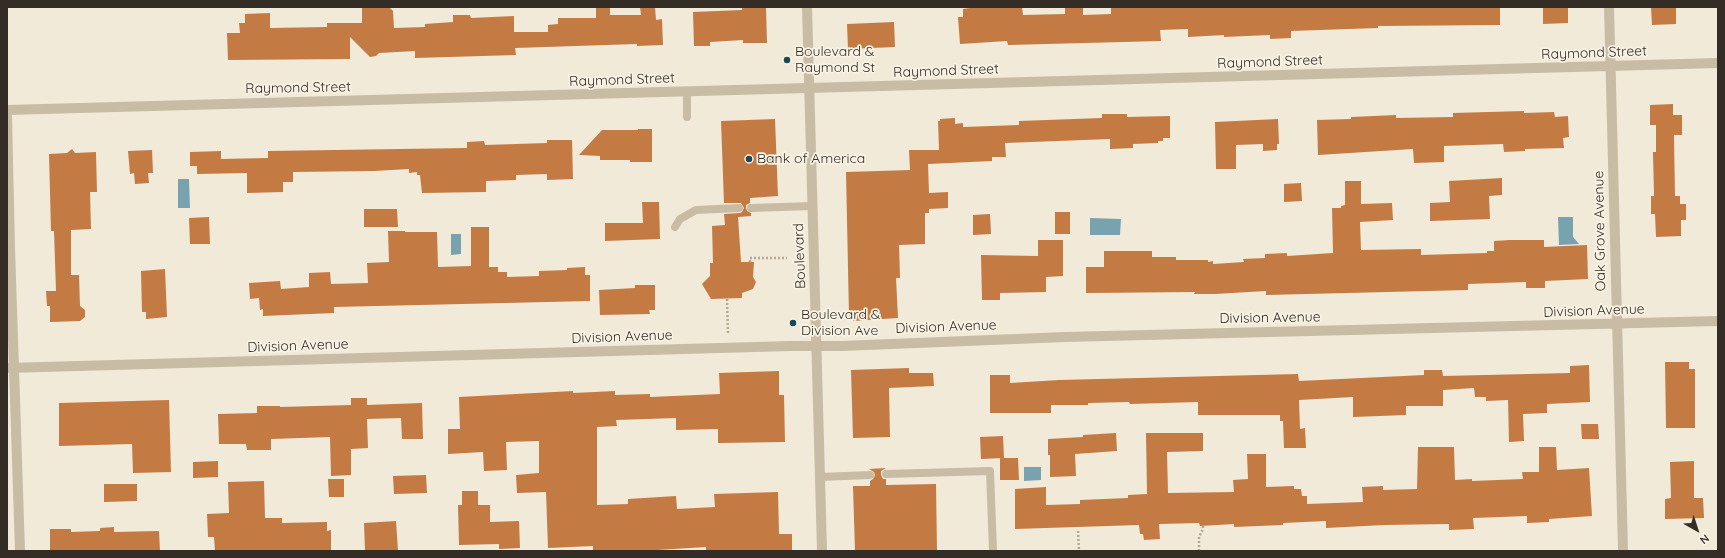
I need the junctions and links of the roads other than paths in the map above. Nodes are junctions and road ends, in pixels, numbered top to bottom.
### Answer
1 (807, 7) edge
2 (1609, 7) edge
3 (1718, 63) edge
4 (1610, 67) junction
5 (809, 88) junction
6 (687, 92) junction
7 (7, 110) edge
8 (7, 116) edge
9 (687, 117) dead end
10 (812, 206) junction
11 (739, 208) dead end
12 (751, 208) dead end
13 (675, 227) dead end
14 (1718, 321) edge
15 (1617, 324) junction
16 (817, 346) junction
17 (11, 368) edge
18 (886, 474) dead end
19 (870, 475) dead end
20 (820, 477) junction
21 (20, 551) edge
22 (822, 551) edge
23 (993, 551) edge
24 (1624, 551) edge

1 - 5 street, Boulevard
2 - 4 street, Oak Grove Avenue
3 - 4 street, Raymond Street
4 - 5 street, Raymond Street
4 - 15 street, Oak Grove Avenue
5 - 6 street, Raymond Street
5 - 10 street, Boulevard
6 - 7 street, Raymond Street
6 - 9 lane
8 - 17 street
10 - 12 lane
10 - 16 street, Boulevard
11 - 13 lane
14 - 15 street, Division Avenue
15 - 16 street, Division Avenue
15 - 24 street, Oak Grove Avenue
16 - 17 street, Division Avenue
16 - 20 street, Boulevard
17 - 21 street
18 - 23 lane
19 - 20 lane
20 - 22 street, Boulevard

